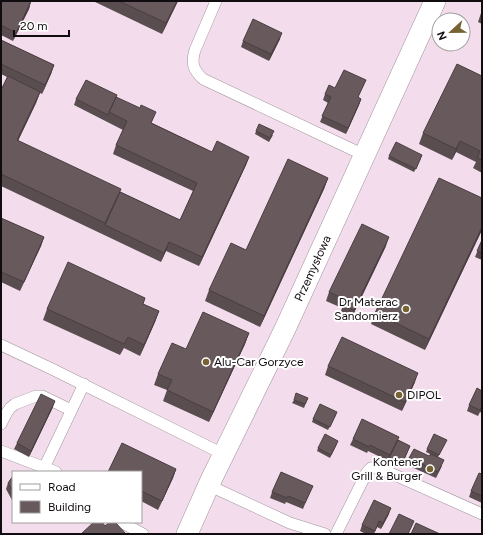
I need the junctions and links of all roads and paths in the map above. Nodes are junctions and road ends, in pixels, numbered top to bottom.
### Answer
1 (216, 1) edge
2 (435, 1) edge
3 (364, 155) junction
4 (1, 345) edge
5 (84, 384) junction
6 (71, 410) junction
7 (1, 424) edge
8 (1, 451) edge
9 (223, 454) junction
10 (44, 468) junction
11 (53, 471) edge
12 (208, 485) junction
13 (482, 514) edge
14 (123, 523) edge
15 (143, 534) edge
16 (188, 534) edge
17 (325, 534) edge
18 (336, 534) edge

1 - 3 lane
2 - 3 street, Przemysłowa
3 - 9 street, Przemysłowa
4 - 5 lane
5 - 6 lane
5 - 9 lane
6 - 7 lane
6 - 10 lane
8 - 10 lane
9 - 12 street, Przemysłowa
10 - 11 lane
12 - 16 street, Przemysłowa
12 - 17 lane
13 - 18 lane
14 - 15 lane

